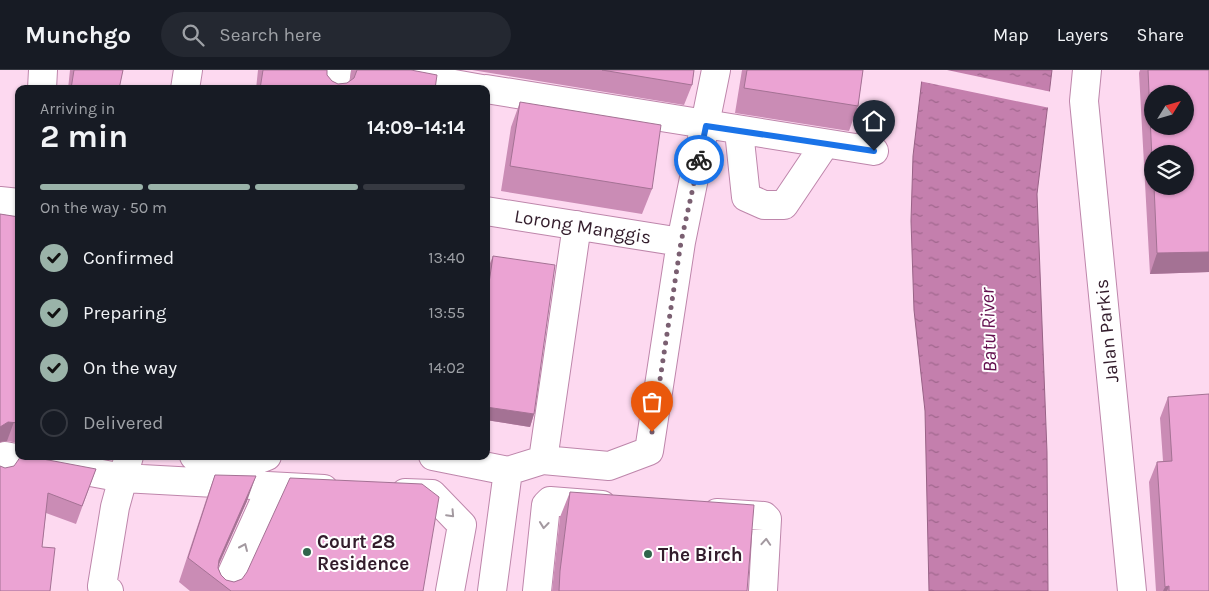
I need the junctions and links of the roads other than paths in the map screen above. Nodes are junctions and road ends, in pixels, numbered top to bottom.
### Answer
1 (43, 70) edge
2 (188, 70) edge
3 (337, 70) edge
4 (375, 70) edge
5 (716, 70) edge
6 (1087, 70) edge
7 (42, 85) edge
8 (186, 85) edge
9 (335, 85) edge
10 (460, 85) edge
11 (490, 90) edge
12 (706, 126) junction
13 (739, 131) junction
14 (825, 144) junction
15 (874, 151) dead end
16 (0, 200) edge
17 (15, 202) edge
18 (490, 212) edge
19 (577, 225) junction
20 (681, 242) junction
21 (15, 457) edge
22 (49, 460) edge
23 (453, 460) edge
24 (543, 460) junction
25 (126, 467) edge
26 (0, 471) edge
27 (508, 471) junction
28 (271, 487) junction
29 (347, 490) edge
30 (376, 491) edge
31 (628, 507) edge
32 (696, 511) edge
33 (104, 589) edge
34 (224, 591) edge
35 (450, 591) edge
36 (492, 591) edge
37 (537, 591) edge
38 (763, 591) edge
39 (1132, 591) edge

1 - 7 street
2 - 8 street
3 - 9 street
4 - 10 street
5 - 12 street
6 - 39 street, Jalan Parkis
11 - 12 street
12 - 13 street
12 - 20 street
13 - 14 street
13 - 14 street
14 - 15 street
16 - 17 street
18 - 19 street, Lorong Manggis
19 - 20 street, Lorong Manggis
19 - 24 street
20 - 24 street
21 - 26 street
22 - 25 street
23 - 27 street
24 - 27 street
25 - 28 street
25 - 33 street
27 - 36 street
28 - 29 street
34 -> 28 street
30 -> 35 street
31 -> 37 street
38 -> 32 street

